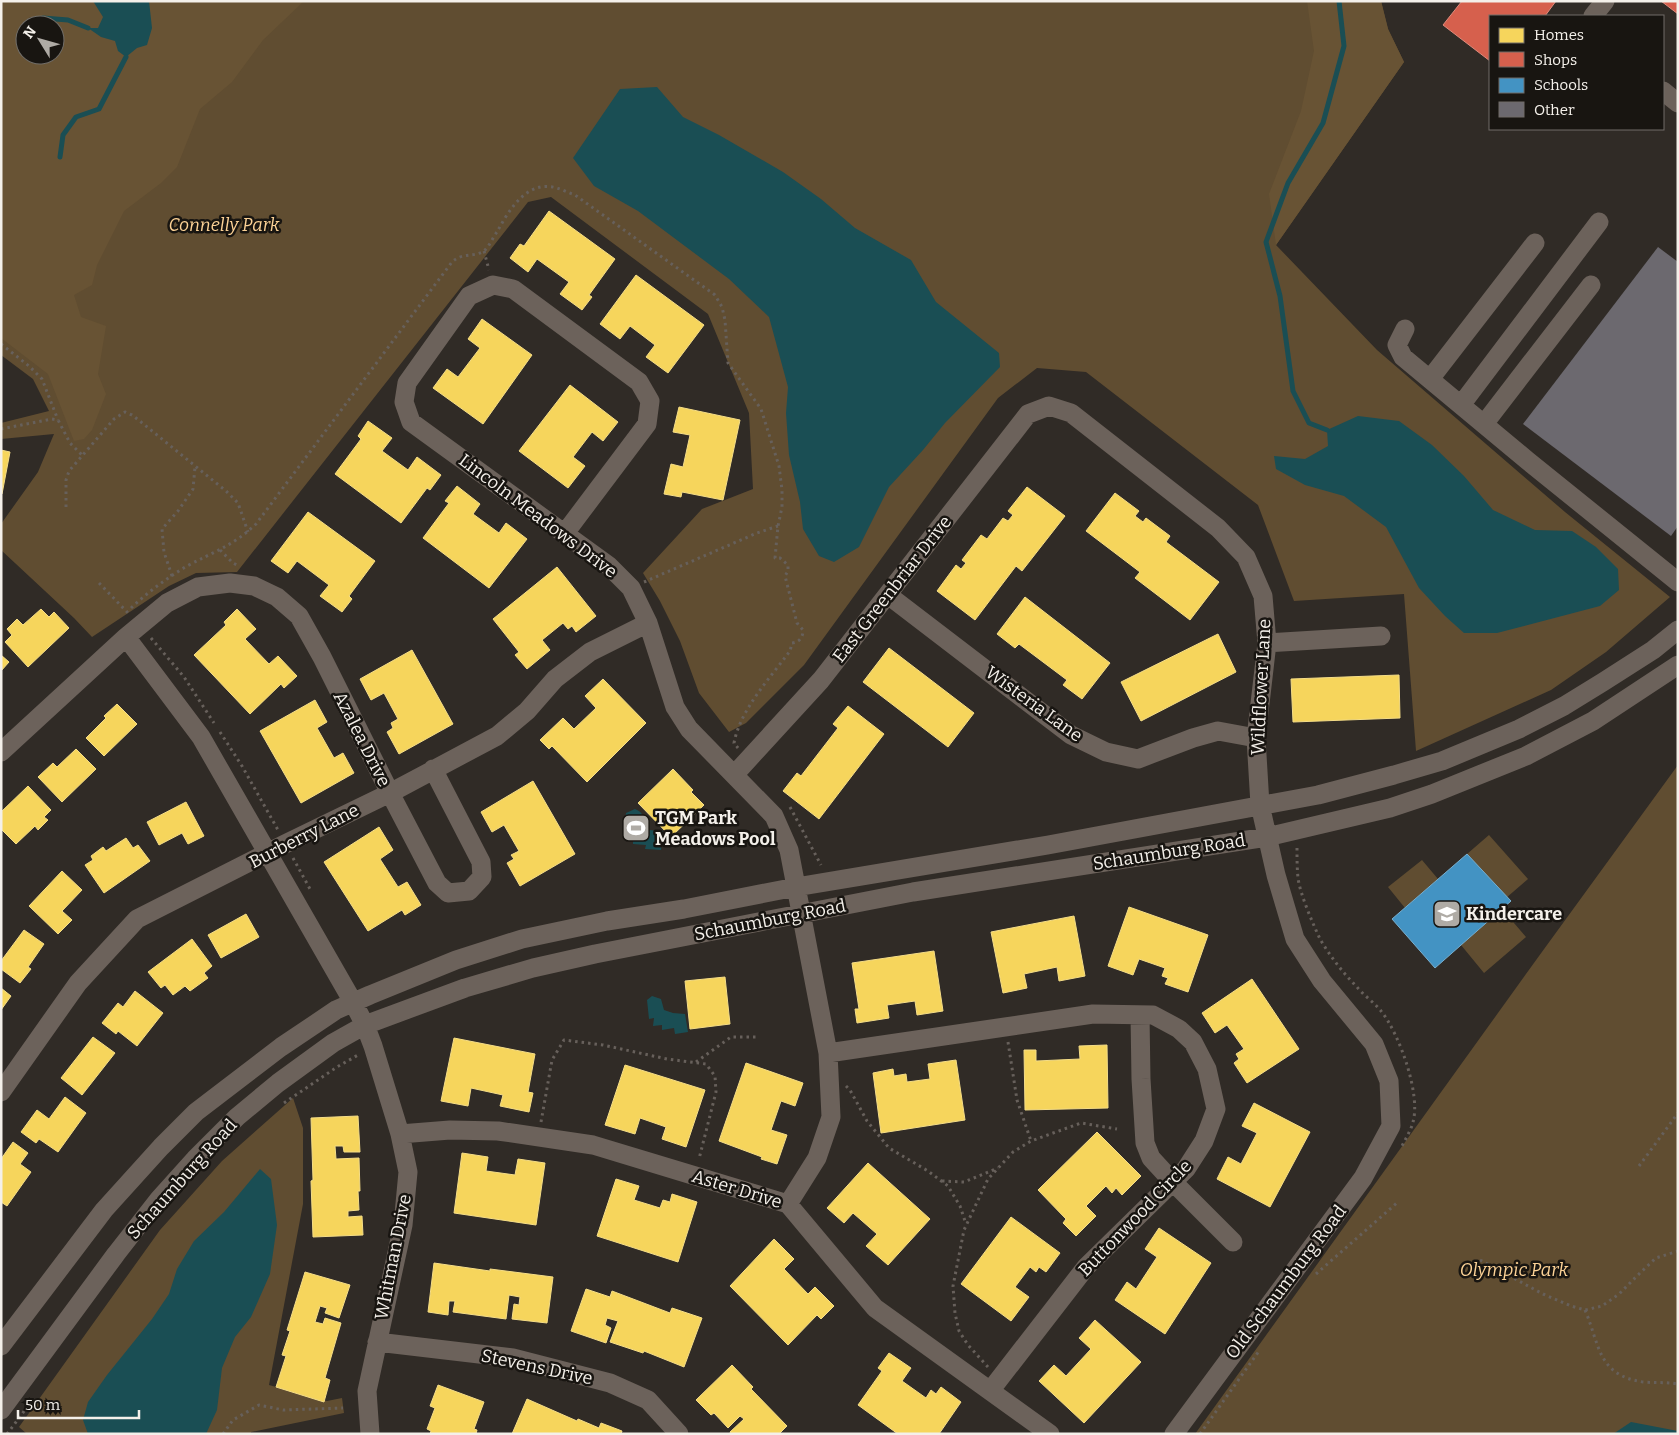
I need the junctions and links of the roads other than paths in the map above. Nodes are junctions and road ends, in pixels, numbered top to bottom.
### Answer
1 (1605, 1) edge
2 (1594, 15) edge
3 (1664, 92) edge
4 (1678, 103) edge
5 (1599, 222) dead end
6 (1534, 243) dead end
7 (1591, 285) dead end
8 (1405, 329) dead end
9 (1430, 379) junction
10 (1461, 405) junction
11 (1050, 406) joint
12 (1484, 424) junction
13 (565, 534) junction
14 (1678, 582) edge
15 (888, 595) junction
16 (648, 623) junction
17 (1678, 630) edge
18 (1381, 636) dead end
19 (126, 637) junction
20 (1267, 642) junction
21 (1678, 665) edge
22 (1256, 738) junction
23 (1, 752) edge
24 (433, 769) junction
25 (734, 775) junction
26 (390, 793) junction
27 (1260, 805) junction
28 (1267, 837) junction
29 (268, 854) junction
30 (796, 887) junction
31 (801, 915) junction
32 (353, 1002) junction
33 (1140, 1015) junction
34 (365, 1025) junction
35 (828, 1053) junction
36 (1, 1092) edge
37 (1392, 1126) joint
38 (400, 1134) junction
39 (1173, 1182) junction
40 (788, 1204) junction
41 (1233, 1242) dead end
42 (377, 1342) junction
43 (1, 1346) edge
44 (990, 1391) junction
45 (1, 1410) edge
46 (370, 1434) edge
47 (679, 1434) edge
48 (1050, 1434) edge
49 (1174, 1434) edge

1 - 2 street
3 - 4 street
5 - 10 street
6 - 9 street
7 - 12 street
8 - 9 street
9 - 10 street
10 - 12 street
11 - 15 street, East Greenbriar Drive
11 - 20 street, Wildflower Lane
12 - 14 street
13 - 13 street, Lincoln Meadows Drive
13 - 16 street, Lincoln Meadows Drive
15 - 22 street, Wisteria Lane
15 - 25 street, East Greenbriar Drive
16 - 24 street, Burberry Lane
16 - 25 street, Lincoln Meadows Drive
17 - 27 street, Schaumburg Road
18 - 20 street
19 - 23 street, Azalea Drive
19 - 26 street, Azalea Drive
19 - 29 street, Whitman Drive
20 - 22 street, Wildflower Lane
21 - 28 street, Schaumburg Road
22 - 27 street, Wildflower Lane
24 - 26 street, Burberry Lane
24 - 26 street, Azalea Drive
25 - 30 street, Lincoln Meadows Drive
26 - 29 street, Burberry Lane
27 - 28 street, Wildflower Lane
27 - 30 street, Schaumburg Road
28 - 31 street, Schaumburg Road
28 - 37 street, Wildflower Lane
29 - 32 street, Whitman Drive
29 - 36 street, Burberry Lane
30 - 31 street, Lincoln Meadows Drive
30 - 32 street, Schaumburg Road
31 - 34 street, Schaumburg Road
31 - 35 street, Lincoln Meadows Drive
32 - 34 street, Whitman Drive
32 - 43 street, Schaumburg Road
33 - 35 street, Buttonwood Circle
33 - 39 street
33 - 39 street, Buttonwood Circle
34 - 38 street, Whitman Drive
34 - 45 street, Schaumburg Road
35 - 40 street, Lincoln Meadows Drive
37 - 49 street, Old Schaumburg Road
38 - 40 street, Aster Drive
38 - 42 street, Whitman Drive
39 - 41 street
39 - 44 street, Buttonwood Circle
40 - 44 street, Aster Drive
42 - 46 street, Whitman Drive
42 - 47 street, Stevens Drive
44 - 48 street, Aster Drive

